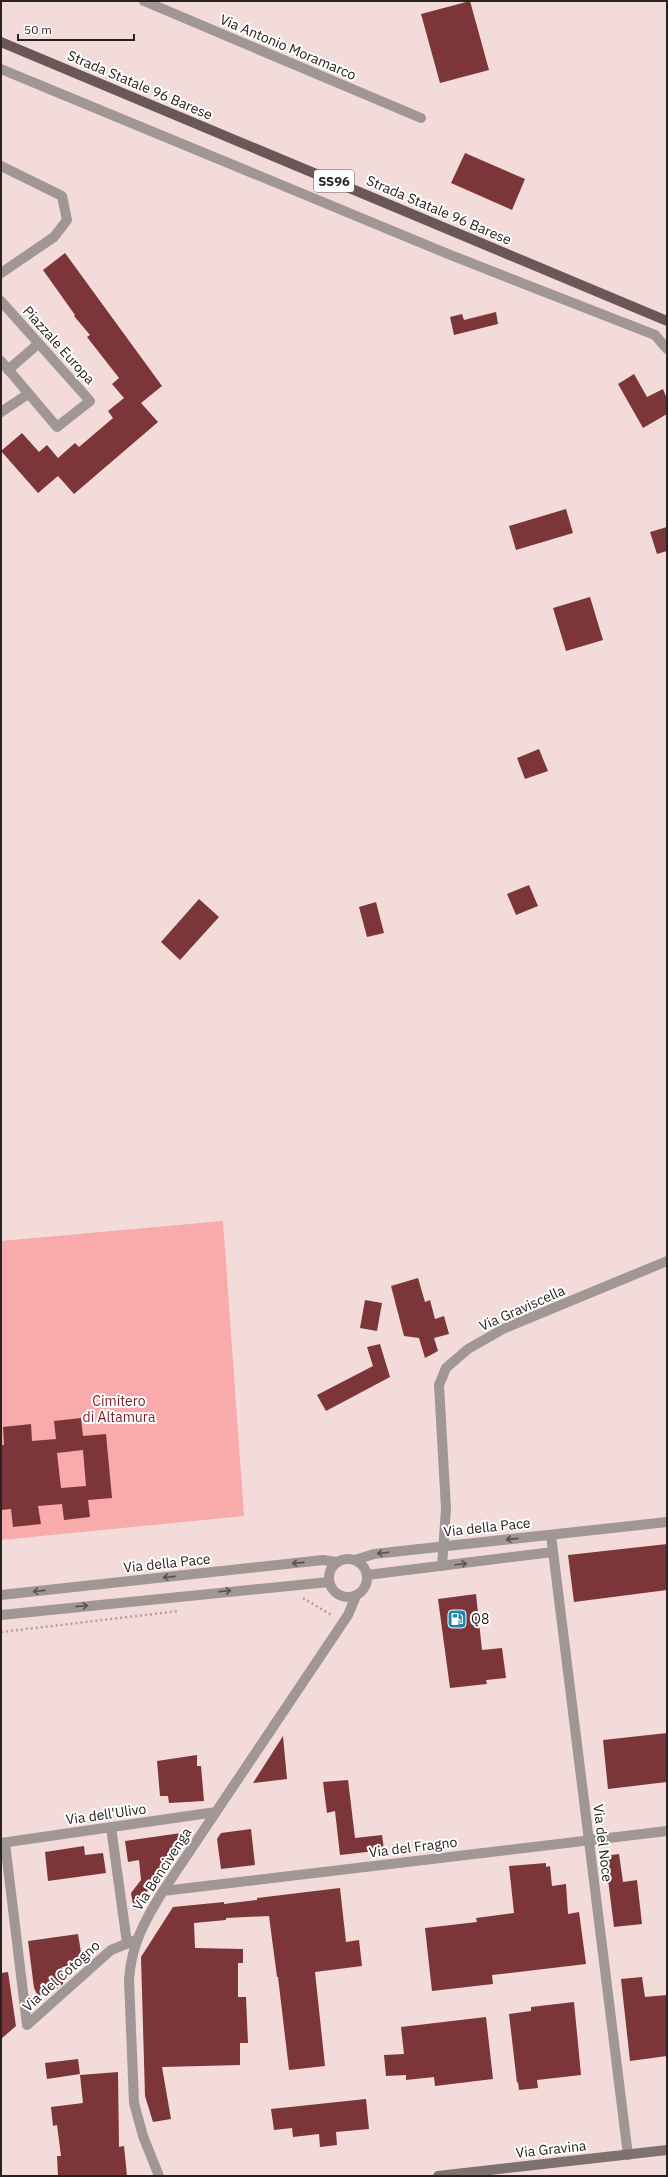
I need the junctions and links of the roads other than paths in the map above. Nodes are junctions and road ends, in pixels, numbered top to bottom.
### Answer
1 (144, 1) edge
2 (1, 42) edge
3 (1, 69) edge
4 (421, 118) dead end
5 (1, 166) edge
6 (1, 273) edge
7 (1, 301) edge
8 (667, 321) edge
9 (38, 344) junction
10 (667, 349) edge
11 (1, 361) edge
12 (8, 370) junction
13 (28, 394) junction
14 (1, 412) edge
15 (667, 1261) edge
16 (667, 1522) edge
17 (551, 1535) junction
18 (444, 1546) junction
19 (553, 1552) junction
20 (355, 1560) junction
21 (337, 1562) junction
22 (442, 1566) junction
23 (367, 1575) junction
24 (329, 1582) junction
25 (1, 1595) edge
26 (356, 1596) junction
27 (343, 1597) junction
28 (1, 1615) edge
29 (346, 1618) junction
30 (216, 1812) junction
31 (111, 1827) junction
32 (667, 1831) edge
33 (589, 1840) junction
34 (3, 1843) edge
35 (163, 1891) junction
36 (132, 1941) junction
37 (667, 2150) edge
38 (628, 2155) junction
39 (158, 2176) edge
40 (438, 2176) edge

1 - 4 street, Via Antonio Moramarco
2 - 8 main road, Strada Statale 96 Barese / SS96
3 - 10 street
5 - 6 street
7 - 9 street, Piazzale Europa
9 - 12 street
9 - 13 street, Piazzale Europa
11 - 12 street, Piazzale Europa
12 - 13 street, Piazzale Europa
13 - 14 street
15 - 18 street, Via Graviscella
16 - 17 street, Via della Pace
17 -> 18 street, Via della Pace
17 - 19 street, Via del Noce
18 -> 20 street, Via della Pace
18 - 22 street, Via Graviscella
22 -> 19 street
19 - 33 street, Via del Noce
20 - 21 street
20 - 23 street
21 - 24 street
21 -> 25 street, Via della Pace
22 - 23 street
23 - 26 street
24 - 27 street
28 -> 24 street
26 - 27 street
26 - 29 street, Via Bencivenga
27 - 29 street
29 - 30 street, Via Bencivenga
30 - 31 street, Via dell'Ulivo
30 - 35 street, Via Bencivenga
31 - 34 street, Via dell'Ulivo
31 - 36 street
32 - 33 street, Via del Fragno
33 - 35 street, Via del Fragno
33 - 38 street, Via del Noce
34 - 36 street, Via del Cotogno
35 - 36 street, Via Bencivenga
36 - 39 street, Via Bencivenga
37 - 38 main road, Via Gravina
38 - 40 main road, Via Gravina

